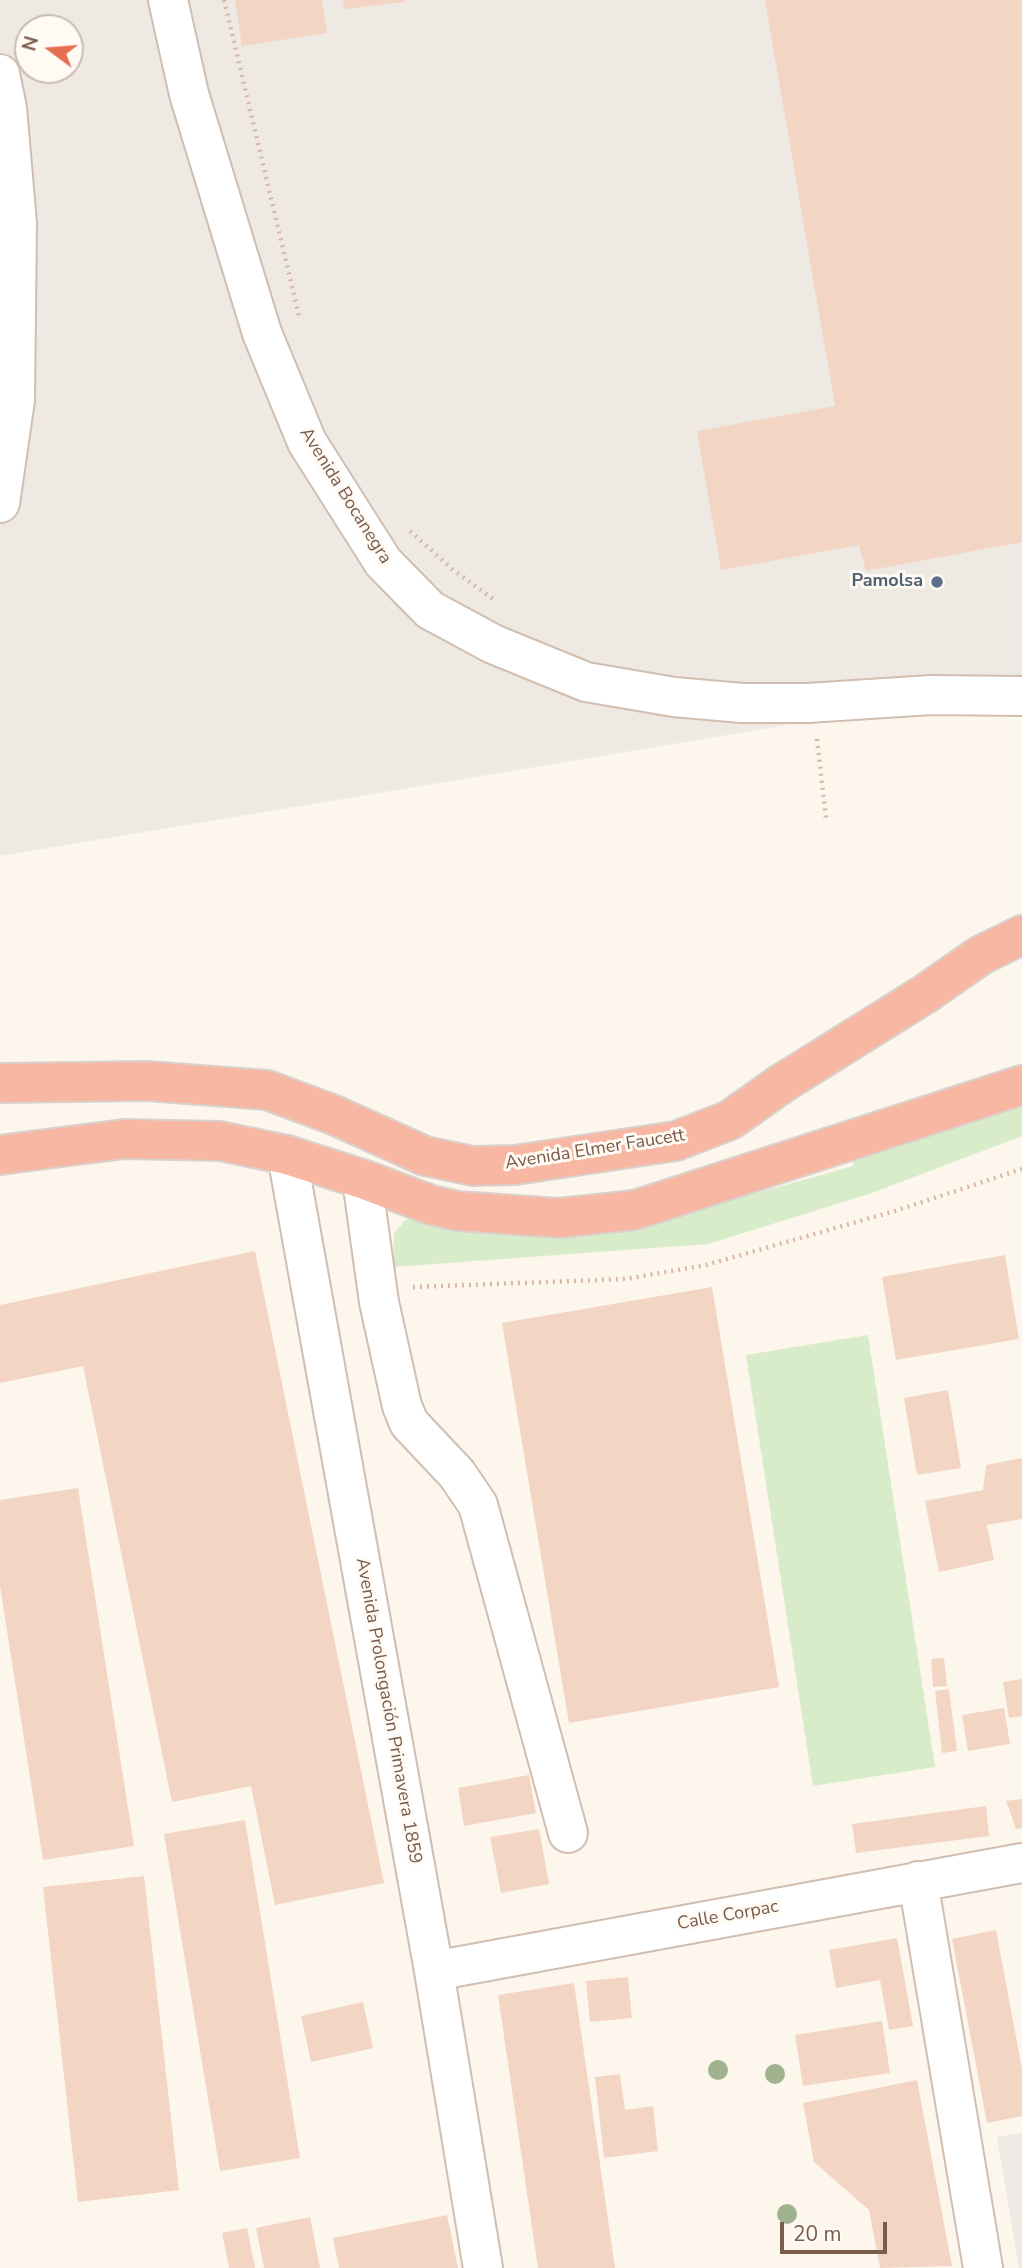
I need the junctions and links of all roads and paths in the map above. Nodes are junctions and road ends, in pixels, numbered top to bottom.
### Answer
1 (168, 0) edge
2 (224, 0) edge
3 (0, 74) edge
4 (8, 301) edge
5 (301, 324) dead end
6 (0, 503) edge
7 (407, 529) dead end
8 (502, 605) dead end
9 (1022, 696) edge
10 (819, 748) dead end
11 (826, 818) dead end
12 (1022, 935) edge
13 (0, 1083) edge
14 (1022, 1085) edge
15 (0, 1155) edge
16 (287, 1155) junction
17 (1022, 1169) edge
18 (365, 1180) junction
19 (377, 1288) junction
20 (568, 1833) dead end
21 (1022, 1863) edge
22 (918, 1881) junction
23 (434, 1971) junction
24 (483, 2268) edge
25 (983, 2268) edge

1 - 9 street, Avenida Bocanegra
2 - 5 path
3 - 4 street
4 - 6 street
7 - 8 path
10 - 11 path
12 - 13 highway, Avenida Elmer Faucett
14 - 18 highway
15 - 16 highway
16 - 18 highway
16 - 23 street, Avenida Prolongación Primavera 1859
17 - 19 path
18 - 19 street
19 - 20 street
21 - 22 street, Calle Corpac
22 - 23 street, Calle Corpac
22 - 25 street
23 - 24 street, Avenida Prolongación Primavera 1859

